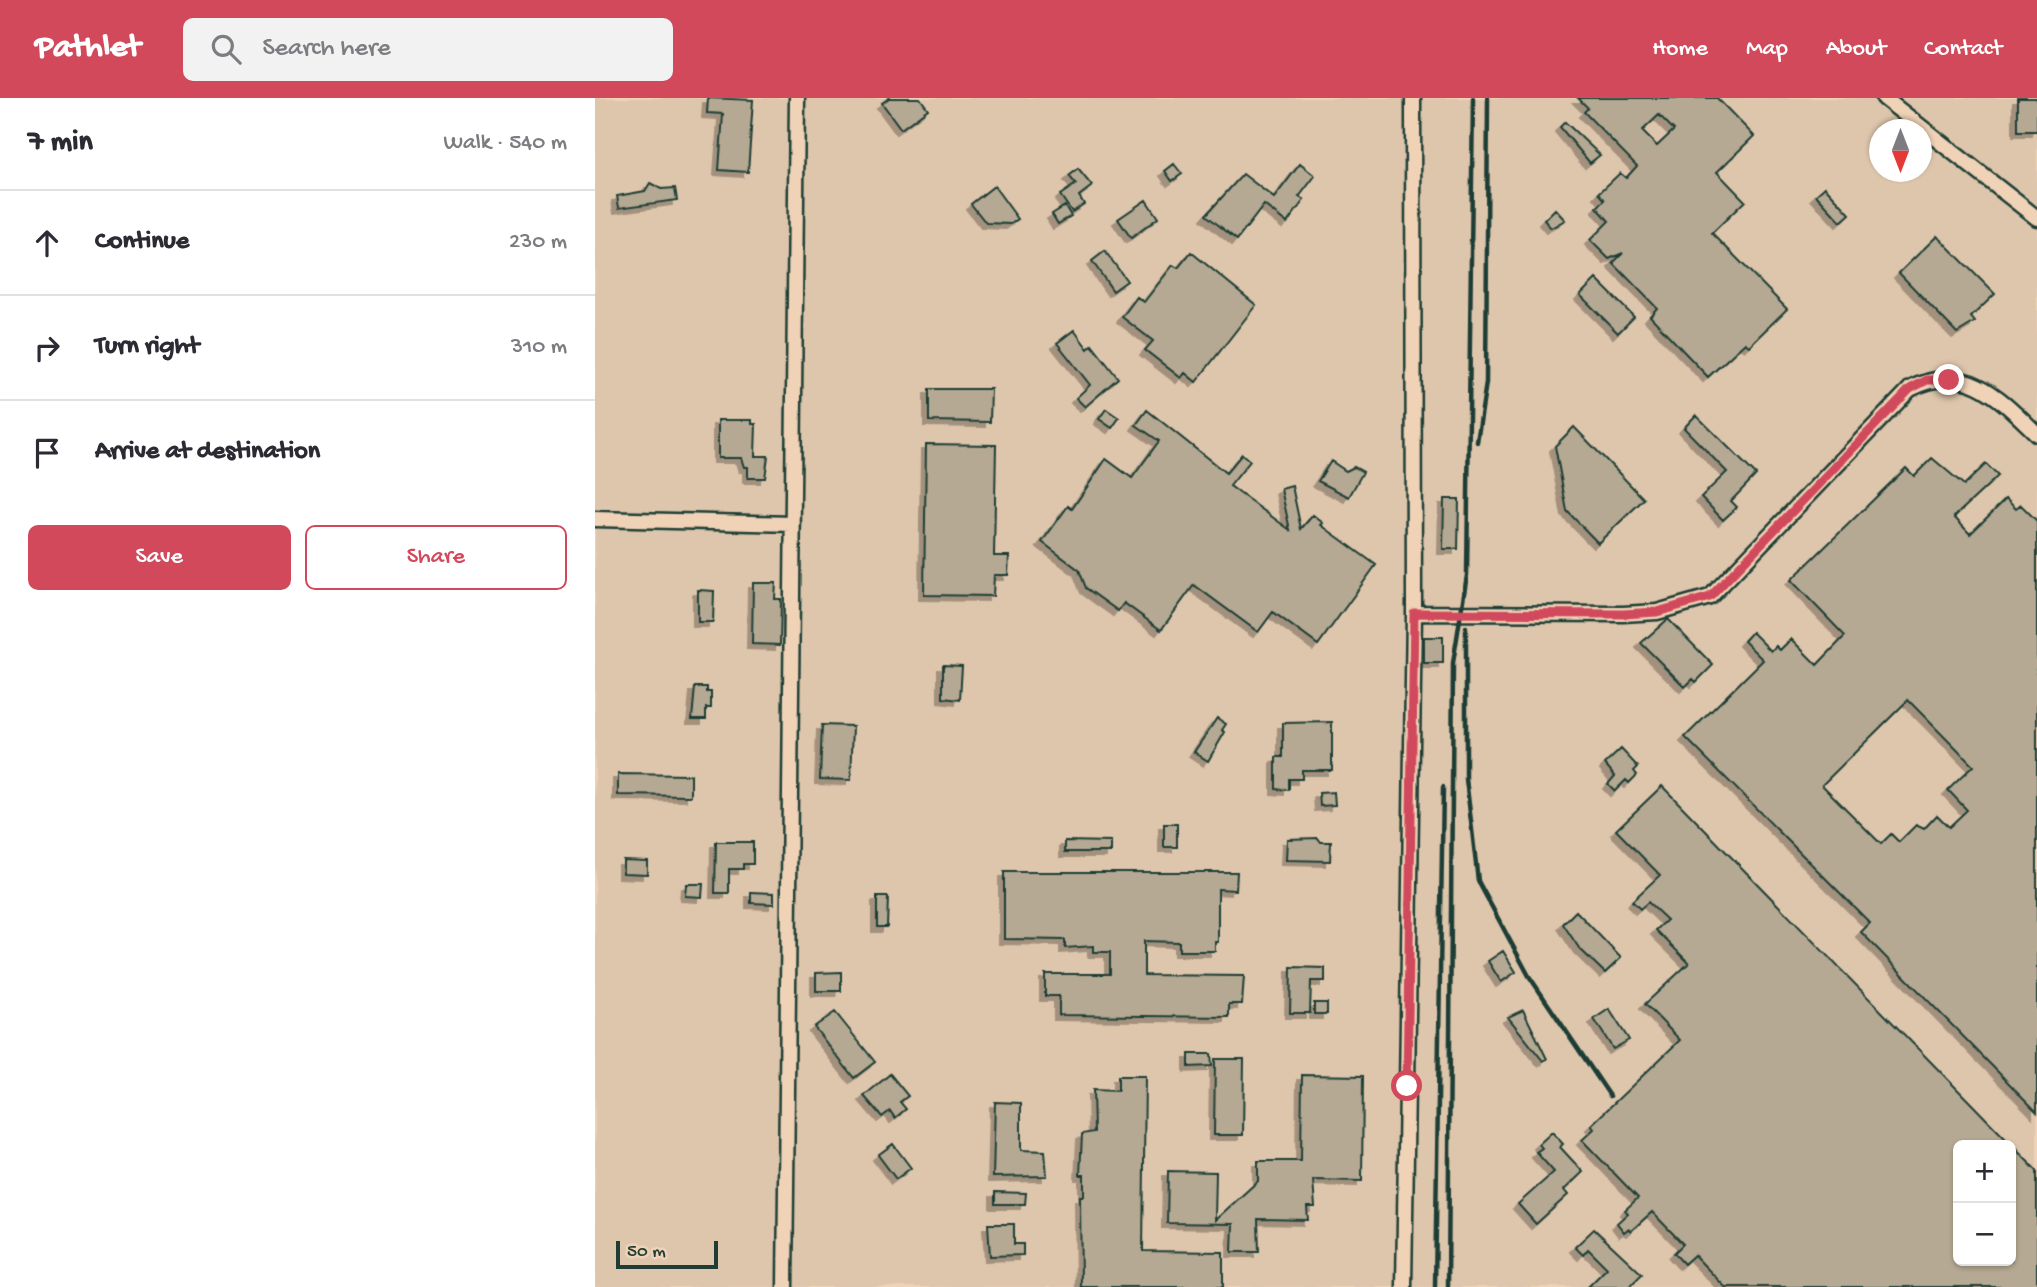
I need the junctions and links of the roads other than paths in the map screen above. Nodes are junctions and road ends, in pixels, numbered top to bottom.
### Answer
1 (797, 98) edge
2 (1413, 98) edge
3 (1884, 98) edge
4 (2037, 218) edge
5 (2037, 434) edge
6 (595, 519) edge
7 (793, 524) junction
8 (1414, 613) junction
9 (785, 1287) edge
10 (1404, 1287) edge

1 - 7 lane
2 - 8 lane
3 - 4 lane
5 - 8 lane
6 - 7 lane
7 - 9 lane
8 - 10 lane

